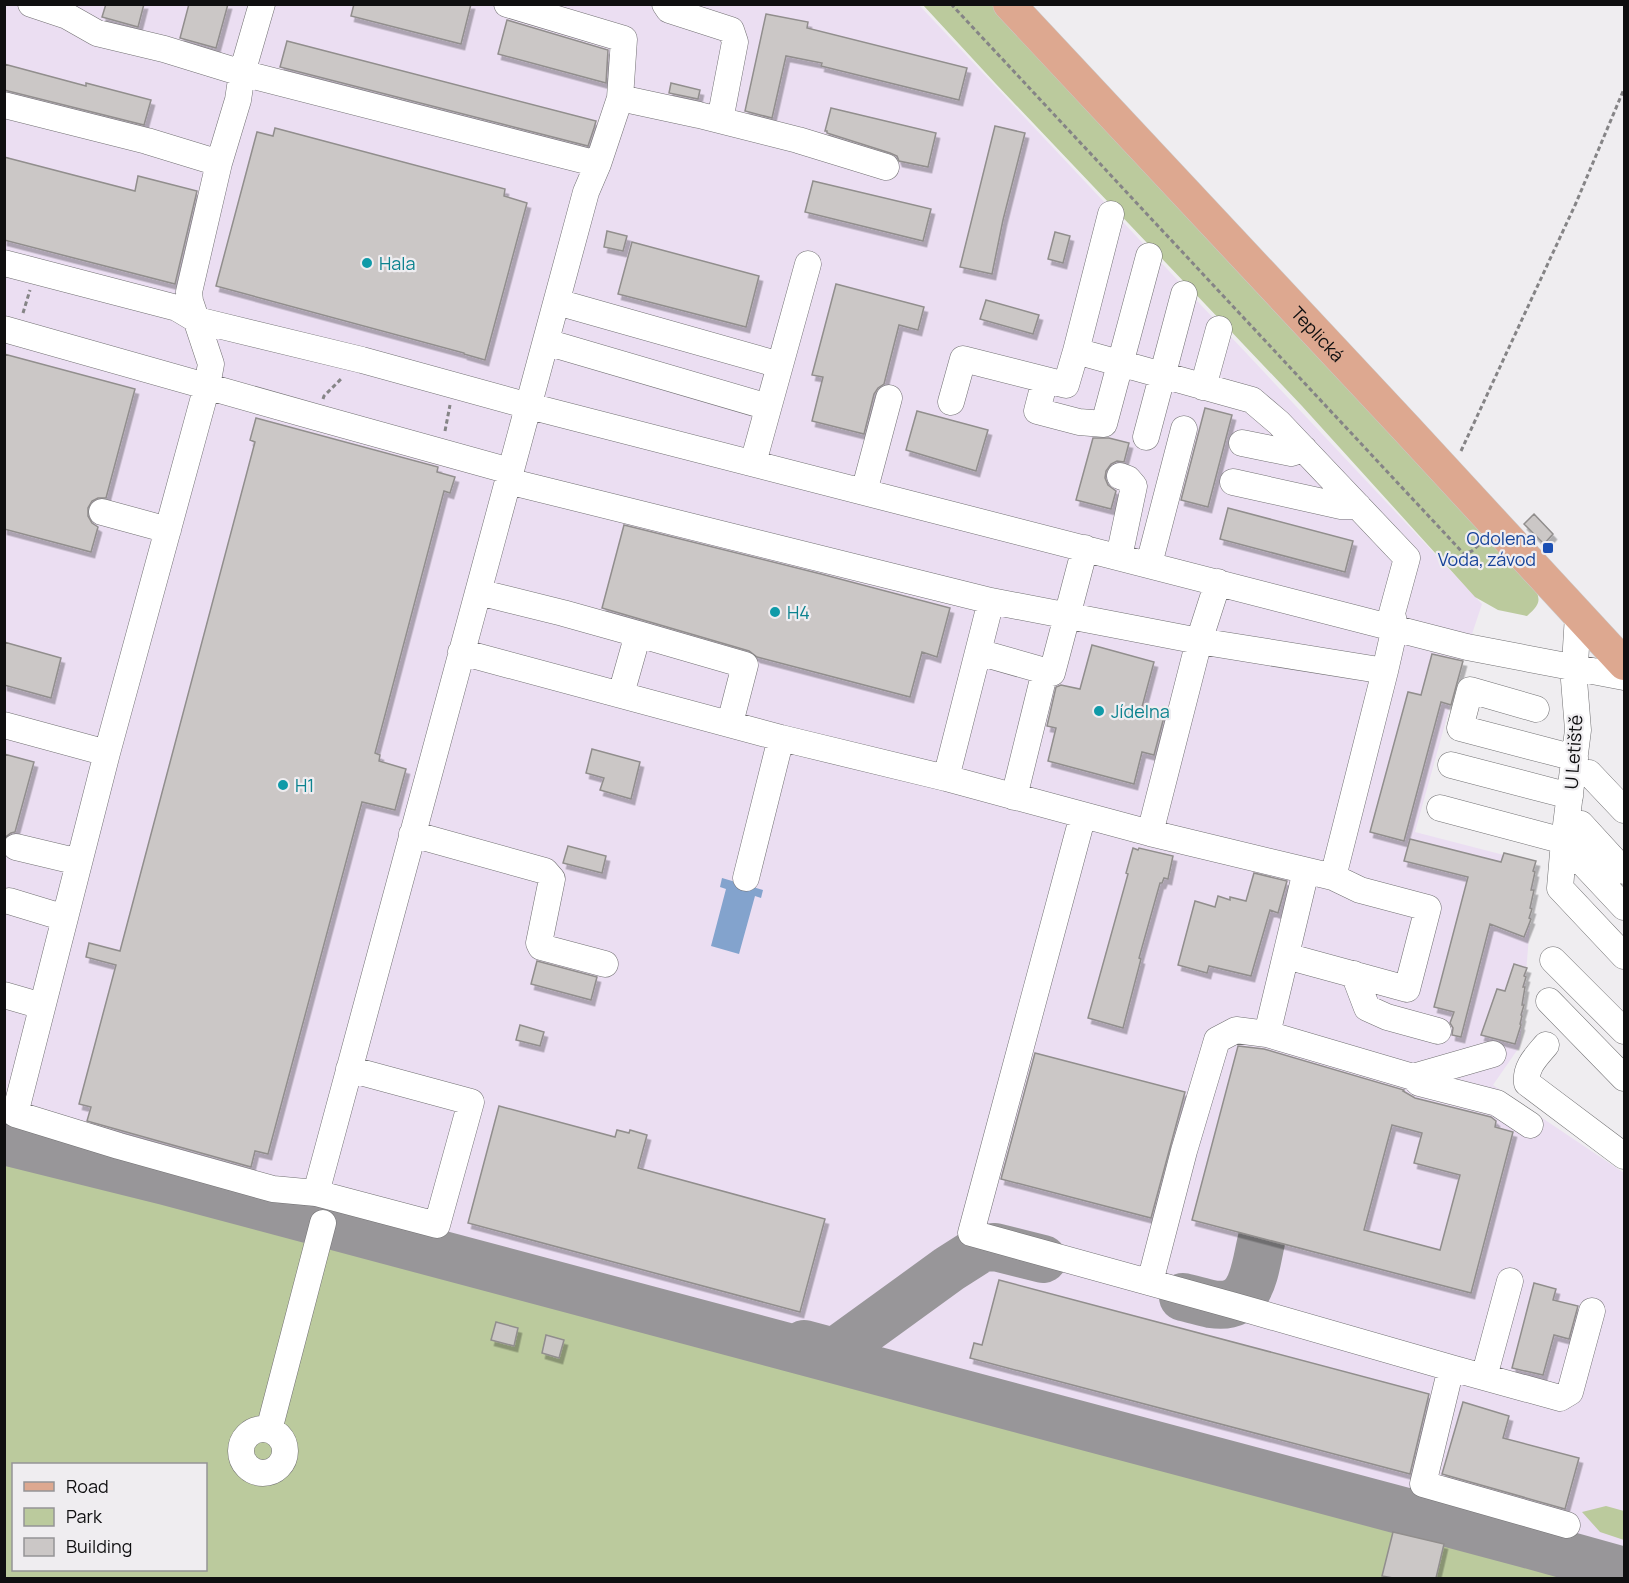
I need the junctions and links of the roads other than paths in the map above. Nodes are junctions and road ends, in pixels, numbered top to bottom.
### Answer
1 (31, 4) edge
2 (262, 4) edge
3 (507, 4) edge
4 (665, 4) edge
5 (1009, 4) edge
6 (242, 73) junction
7 (620, 98) junction
8 (4, 105) edge
9 (721, 115) dead end
10 (219, 163) junction
11 (597, 164) junction
12 (886, 167) dead end
13 (1111, 214) dead end
14 (1149, 256) dead end
15 (4, 263) edge
16 (808, 264) dead end
17 (1184, 294) dead end
18 (557, 302) junction
19 (197, 320) junction
20 (1219, 329) dead end
21 (11, 331) edge
22 (546, 342) junction
23 (1076, 351) junction
24 (1120, 363) junction
25 (780, 365) junction
26 (1162, 375) junction
27 (1045, 380) junction
28 (207, 386) junction
29 (1203, 387) junction
30 (889, 398) dead end
31 (951, 402) dead end
32 (529, 406) junction
33 (768, 407) junction
34 (1184, 429) dead end
35 (1146, 437) dead end
36 (1242, 443) dead end
37 (1304, 449) junction
38 (753, 463) junction
39 (509, 476) junction
40 (1120, 476) dead end
41 (1233, 482) dead end
42 (864, 492) junction
43 (1358, 506) junction
44 (102, 512) dead end
45 (168, 530) junction
46 (1085, 548) junction
47 (1119, 557) junction
48 (1149, 564) junction
49 (1218, 582) junction
50 (478, 592) junction
51 (991, 601) junction
52 (1068, 615) junction
53 (1578, 615) junction
54 (1395, 627) junction
55 (638, 634) junction
56 (1199, 641) junction
57 (461, 652) junction
58 (978, 652) junction
59 (1624, 664) edge
60 (1575, 666) junction
61 (1045, 671) junction
62 (1385, 671) junction
63 (1624, 677) edge
64 (621, 694) junction
65 (1536, 709) dead end
66 (730, 723) junction
67 (4, 725) edge
68 (781, 738) junction
69 (107, 753) junction
70 (1451, 765) dead end
71 (1582, 765) junction
72 (946, 778) junction
73 (1570, 796) junction
74 (1014, 797) junction
75 (1440, 808) dead end
76 (1624, 810) edge
77 (1083, 815) junction
78 (1150, 833) junction
79 (412, 834) junction
80 (16, 847) dead end
81 (1566, 852) junction
82 (79, 862) junction
83 (1306, 870) junction
84 (1624, 871) edge
85 (1332, 877) junction
86 (746, 878) dead end
87 (9, 901) dead end
88 (1624, 907) edge
89 (65, 918) junction
90 (1624, 930) edge
91 (1286, 956) junction
92 (1624, 956) edge
93 (1552, 960) dead end
94 (605, 964) dead end
95 (1354, 974) junction
96 (4, 995) edge
97 (1549, 1001) dead end
98 (42, 1006) junction
99 (1438, 1031) dead end
100 (1624, 1031) edge
101 (1267, 1034) junction
102 (1546, 1046) dead end
103 (1493, 1054) dead end
104 (350, 1069) junction
105 (1413, 1077) junction
106 (1624, 1078) edge
107 (1530, 1125) dead end
108 (1624, 1156) edge
109 (316, 1193) junction
110 (323, 1223) dead end
111 (1510, 1281) dead end
112 (1150, 1282) junction
113 (1592, 1311) dead end
114 (1451, 1368) junction
115 (1484, 1377) junction
116 (269, 1430) dead end
117 (1567, 1525) dead end

1 - 6 lane
2 - 6 lane
3 - 7 lane
4 - 9 lane
5 - 53 main road, Teplická
6 - 10 lane
6 - 11 lane
7 - 11 lane
7 - 12 lane
8 - 10 lane
10 - 19 lane
11 - 18 lane
13 - 23 lane
14 - 24 lane
15 - 19 lane
16 - 25 lane
17 - 26 lane
18 - 22 lane
18 - 25 lane
19 - 28 lane
19 - 32 lane
20 - 29 lane
21 - 28 lane
22 - 32 lane
22 - 33 lane
23 - 24 lane
23 - 27 lane
24 - 26 lane
24 - 27 lane
25 - 33 lane
26 - 29 lane
26 - 35 lane
27 - 31 lane
28 - 39 lane
28 - 45 lane
29 - 37 lane
30 - 42 lane
32 - 38 lane
32 - 39 lane
33 - 38 lane
34 - 48 lane
36 - 37 lane
37 - 43 lane
38 - 42 lane
39 - 50 lane
39 - 51 lane
40 - 47 lane
41 - 43 lane
42 - 46 lane
43 - 54 lane
44 - 45 lane
45 - 69 lane
46 - 47 lane
46 - 52 lane
47 - 48 lane
48 - 49 lane
49 - 54 lane
49 - 56 lane
50 - 55 lane
50 - 57 lane
51 - 52 lane
51 - 58 lane
52 - 56 lane
52 - 61 lane
53 - 59 main road, Teplická
53 - 60 lane, U Letiště
54 - 60 lane
54 - 62 lane
55 - 64 lane
55 - 66 lane
56 - 62 lane
56 - 78 lane
57 - 64 lane
57 - 79 lane
58 - 61 lane
58 - 72 lane
60 - 63 lane
60 - 71 lane, U Letiště
61 - 74 lane
62 - 85 lane
64 - 66 lane
65 - 71 lane
66 - 68 lane
67 - 69 lane
68 - 72 lane
68 - 86 lane
69 - 82 lane
70 - 73 lane
71 - 73 lane, U Letiště
71 - 76 lane
72 - 74 lane
73 - 81 lane, U Letiště
74 - 77 lane
75 - 81 lane
77 - 78 lane
77 - 112 lane
78 - 83 lane
79 - 94 lane
79 - 104 lane
80 - 82 lane
81 - 84 lane
81 - 88 lane
81 - 90 lane
81 - 92 lane
82 - 89 lane
83 - 85 lane
83 - 91 lane
85 - 95 lane
87 - 89 lane
89 - 98 lane
91 - 95 lane
91 - 101 lane
93 - 100 lane
95 - 99 lane
96 - 98 lane
97 - 106 lane
98 - 109 lane
101 - 105 lane
101 - 112 lane
102 - 108 lane
103 - 105 lane
104 - 109 lane
104 - 109 lane
105 - 107 lane
110 - 116 lane
111 - 115 lane
112 - 114 lane
113 - 115 lane
114 - 115 lane
114 - 117 lane

